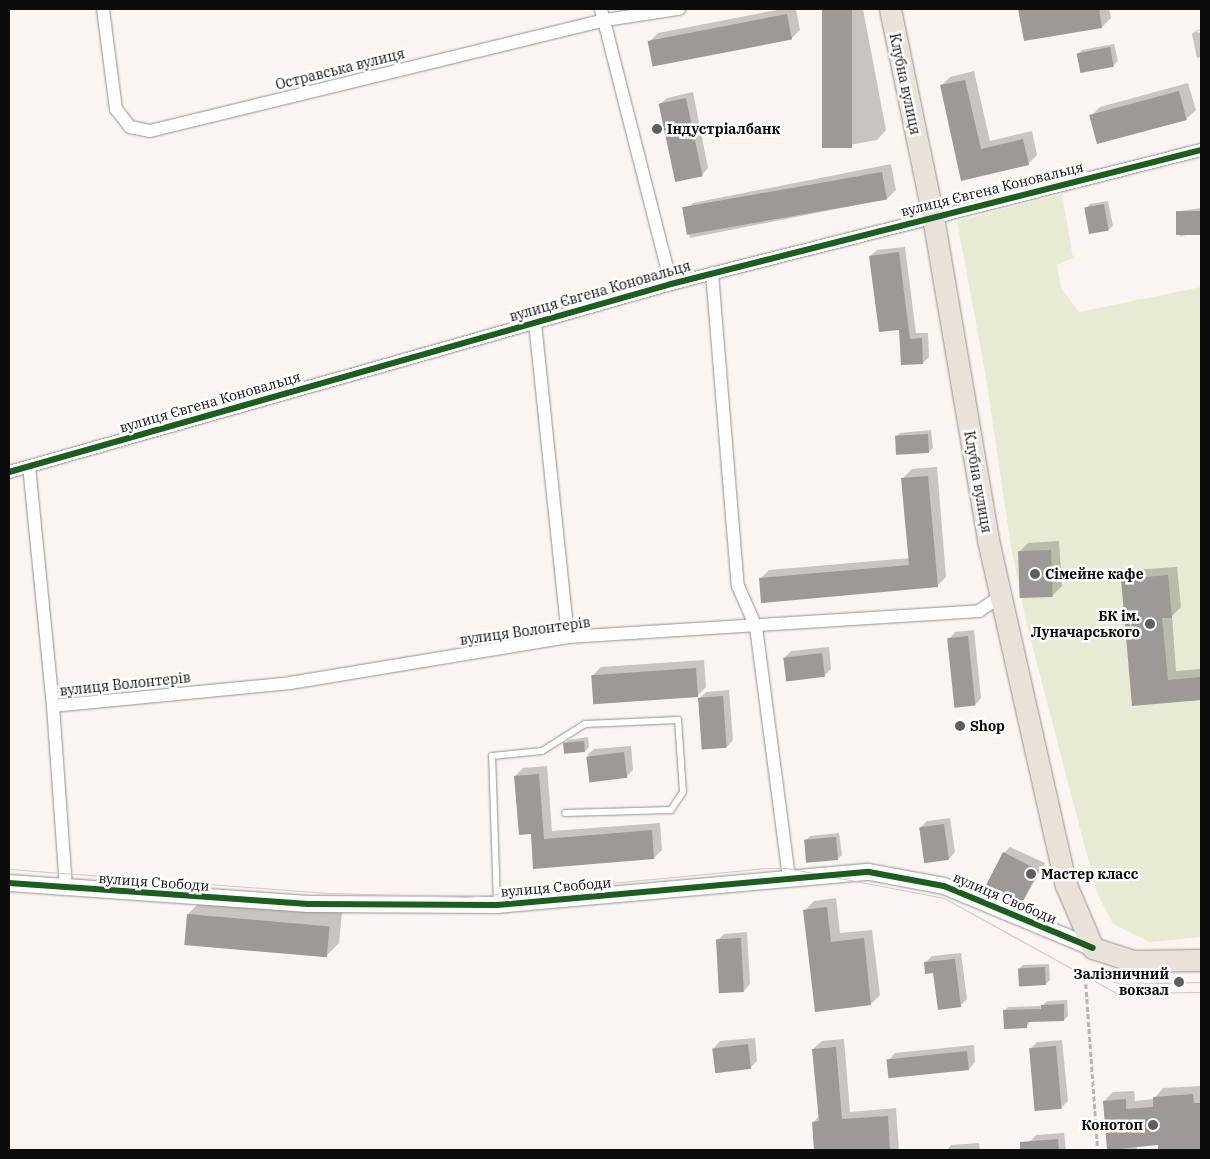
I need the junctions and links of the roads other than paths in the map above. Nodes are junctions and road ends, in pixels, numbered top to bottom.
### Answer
1 (103, 9) edge
2 (679, 9) edge
3 (890, 9) edge
4 (603, 14) edge
5 (1201, 150) edge
6 (933, 217) junction
7 (712, 273) junction
8 (671, 284) junction
9 (534, 322) junction
10 (29, 466) junction
11 (9, 472) edge
12 (1000, 597) junction
13 (756, 627) junction
14 (568, 637) junction
15 (52, 706) junction
16 (565, 813) dead end
17 (789, 878) junction
18 (9, 884) edge
19 (66, 888) junction
20 (497, 906) junction
21 (1092, 948) junction
22 (1201, 960) edge

1 - 4 street, Остравська вулиця
2 - 4 street, Остравська вулиця
3 - 6 main road, Клубна вулиця
4 - 8 street
5 - 6 street, вулиця Євгена Коновальця
6 - 7 street, вулиця Євгена Коновальця
6 - 12 main road, Клубна вулиця
7 - 8 street, вулиця Євгена Коновальця
7 - 13 street
8 - 9 street, вулиця Євгена Коновальця
9 - 10 street, вулиця Євгена Коновальця
9 - 14 street
10 - 11 street, вулиця Євгена Коновальця
10 - 15 street, вулиця Волонтерів
12 - 13 street, вулиця Волонтерів
12 - 21 main road, Клубна вулиця
13 - 14 street, вулиця Волонтерів
13 - 17 street
14 - 15 street, вулиця Волонтерів
15 - 19 street, вулиця Волонтерів
16 - 20 lane
17 - 20 street, вулиця Свободи
17 - 21 street, вулиця Свободи
18 - 19 street, вулиця Свободи
19 - 20 street, вулиця Свободи
21 - 22 main road, вулиця Свободи

